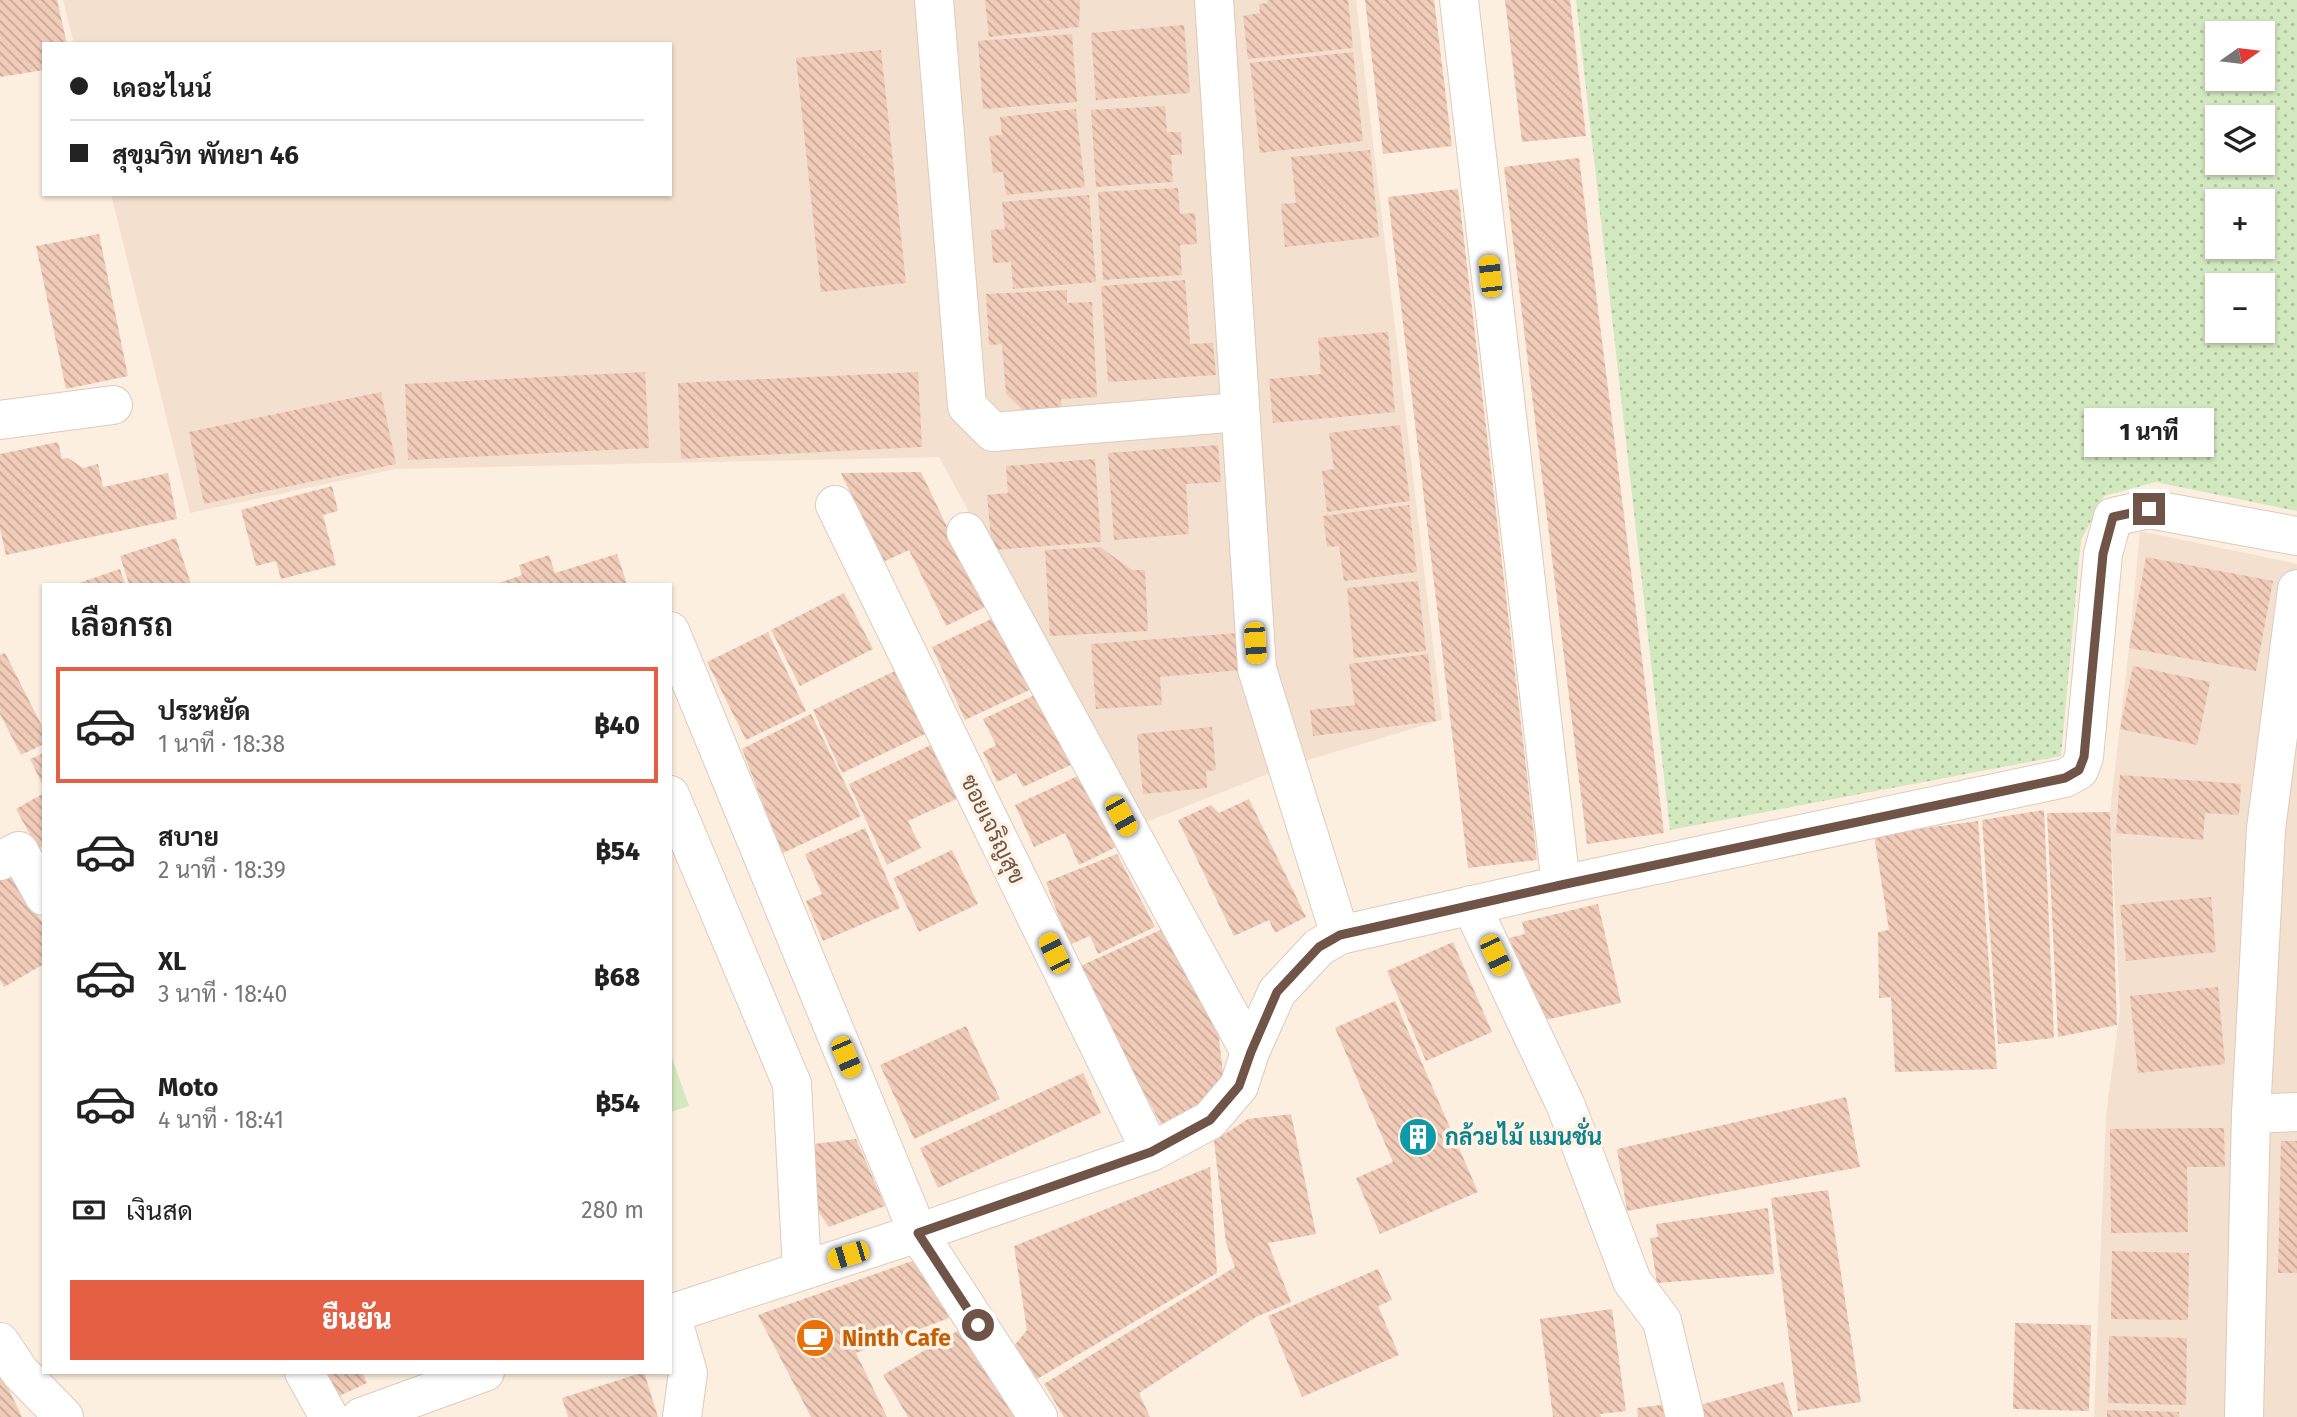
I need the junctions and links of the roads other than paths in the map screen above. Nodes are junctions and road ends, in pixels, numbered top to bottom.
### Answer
1 (934, 0) edge
2 (1214, 0) edge
3 (1459, 0) edge
4 (113, 405) dead end
5 (1240, 412) junction
6 (0, 420) edge
7 (835, 505) dead end
8 (966, 531) dead end
9 (2297, 536) edge
10 (2297, 589) edge
11 (672, 636) edge
12 (672, 800) edge
13 (2282, 828) edge
14 (0, 861) edge
15 (1561, 885) junction
16 (42, 892) edge
17 (1471, 905) junction
18 (1340, 935) junction
19 (1251, 1052) junction
20 (2297, 1112) edge
21 (2251, 1114) junction
22 (1151, 1152) junction
23 (918, 1233) junction
24 (802, 1270) junction
25 (672, 1314) edge
26 (672, 1317) edge
27 (0, 1342) edge
28 (305, 1374) edge
29 (471, 1374) edge
30 (444, 1378) edge
31 (64, 1417) edge
32 (329, 1417) edge
33 (361, 1417) edge
34 (682, 1417) edge
35 (1038, 1417) edge
36 (1685, 1417) edge
37 (2244, 1417) edge

1 - 5 street
2 - 5 street
3 - 15 street
4 - 6 street
5 - 18 street
7 - 22 street, ซอยเจริญสุข
8 - 19 street
9 - 15 street
10 - 13 street
11 - 23 street
12 - 24 street
13 - 21 street
14 - 16 street
15 - 17 street
17 - 18 street
17 - 36 street
18 - 19 street
19 - 22 street
20 - 21 street
21 - 37 street
22 - 23 street
23 - 24 street
23 - 35 street
24 - 25 street
26 - 34 street
27 - 31 street
28 - 32 street
29 - 30 street
30 - 33 street

